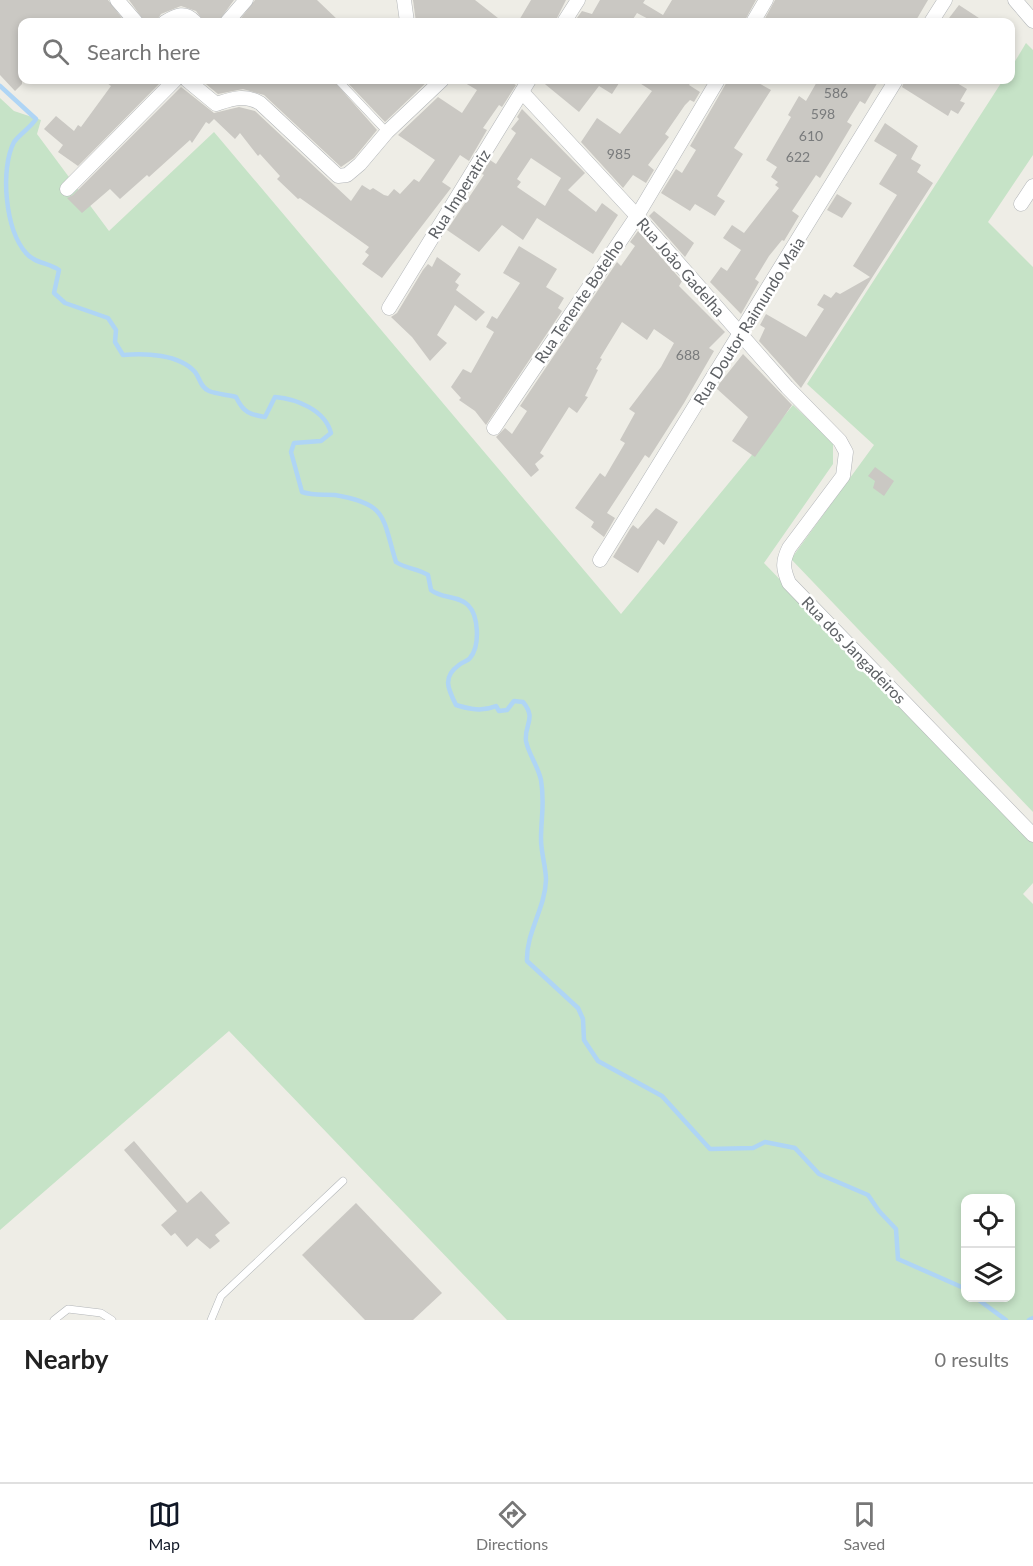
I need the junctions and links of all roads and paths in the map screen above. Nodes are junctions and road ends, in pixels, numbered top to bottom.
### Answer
1 (117, 0) edge
2 (404, 0) edge
3 (578, 0) edge
4 (766, 0) edge
5 (945, 0) edge
6 (1015, 0) edge
7 (242, 2) edge
8 (133, 18) edge
9 (174, 18) edge
10 (191, 18) edge
11 (230, 18) edge
12 (406, 18) edge
13 (567, 18) edge
14 (755, 18) edge
15 (934, 18) edge
16 (1033, 21) edge
17 (171, 84) edge
18 (192, 84) edge
19 (342, 84) edge
20 (438, 84) edge
21 (716, 84) edge
22 (894, 84) edge
23 (526, 86) edge
24 (387, 132) junction
25 (1033, 186) edge
26 (67, 189) dead end
27 (1021, 204) dead end
28 (637, 216) junction
29 (389, 308) dead end
30 (741, 336) junction
31 (494, 428) dead end
32 (840, 441) joint
33 (600, 560) dead end
34 (1033, 835) edge
35 (343, 1181) dead end
36 (54, 1320) edge
37 (112, 1320) edge
38 (211, 1320) edge

1 - 8 street
2 - 12 street
3 - 13 street
4 - 14 street
5 - 15 street
6 - 16 street
7 - 11 street
9 - 10 street
17 - 26 street
18 - 24 street
19 - 24 lane
20 - 24 street
21 - 28 street, Rua Tenente Botelho
22 - 30 street, Rua Doutor Raimundo Maia
23 - 28 street, Rua João Gadelha
23 - 29 street, Rua Imperatriz
25 - 27 street
28 - 30 street, Rua João Gadelha
28 - 31 street, Rua Tenente Botelho
30 - 32 street, Rua João Gadelha
30 - 33 street, Rua Doutor Raimundo Maia
32 - 34 street, Rua dos Jangadeiros
35 - 38 lane
36 - 37 lane

